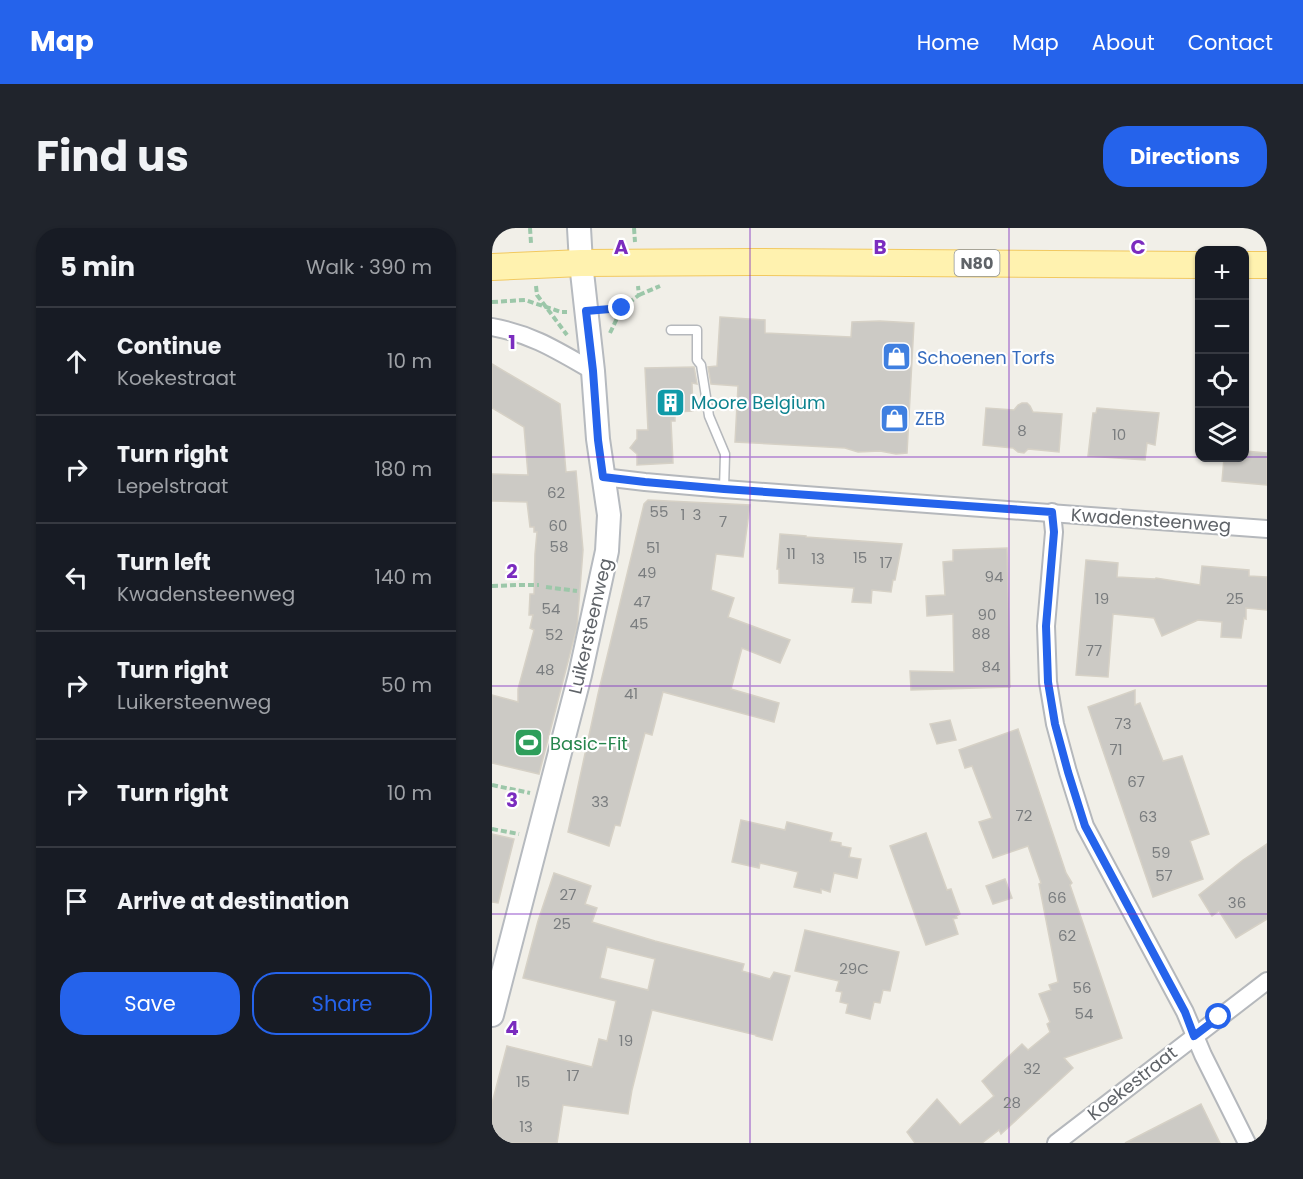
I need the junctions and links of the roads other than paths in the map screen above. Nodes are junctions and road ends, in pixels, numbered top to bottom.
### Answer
1 (579, 228) edge
2 (581, 263) junction
3 (1195, 264) edge
4 (1249, 265) edge
5 (1267, 265) edge
6 (492, 267) edge
7 (492, 327) edge
8 (672, 330) dead end
9 (593, 371) junction
10 (603, 477) junction
11 (724, 489) junction
12 (1052, 512) junction
13 (1267, 529) edge
14 (1267, 981) edge
15 (492, 1015) edge
16 (1194, 1036) junction
17 (1056, 1143) edge
18 (1247, 1143) edge

1 - 2 street, Luikersteenweg
2 - 3 main road, N80
2 - 6 main road, N80
2 - 9 street, Luikersteenweg
4 - 5 main road
7 - 9 street
8 - 11 lane
9 - 10 street, Luikersteenweg
10 - 11 street, Kwadensteenweg
10 - 15 street, Luikersteenweg
11 - 12 street, Kwadensteenweg
12 - 13 street, Kwadensteenweg
12 - 16 street
14 - 16 street, Koekestraat
16 - 17 street, Koekestraat
16 - 18 street

